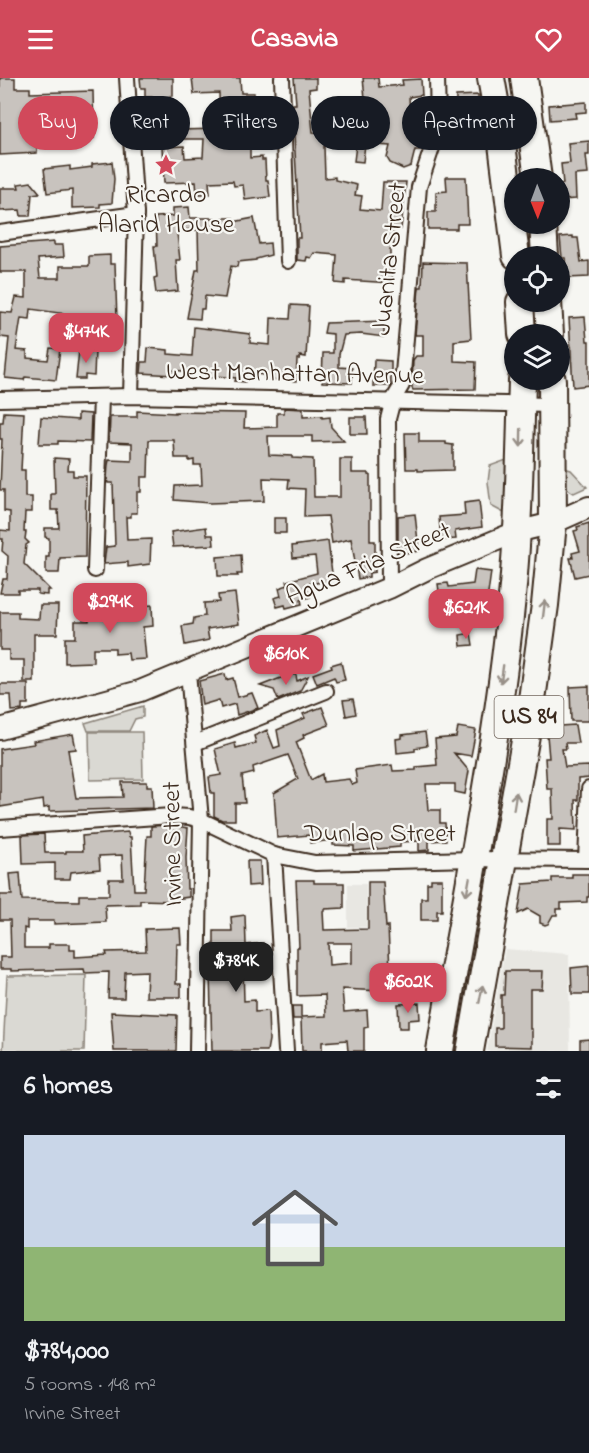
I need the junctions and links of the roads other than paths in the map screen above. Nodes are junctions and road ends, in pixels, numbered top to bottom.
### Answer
1 (127, 78) edge
2 (282, 78) edge
3 (437, 78) edge
4 (491, 78) edge
5 (524, 78) edge
6 (537, 168) edge
7 (136, 214) junction
8 (0, 233) edge
9 (515, 246) edge
10 (288, 261) dead end
11 (522, 390) edge
12 (552, 390) edge
13 (131, 396) junction
14 (100, 397) junction
15 (0, 399) edge
16 (393, 400) junction
17 (521, 405) junction
18 (553, 405) junction
19 (589, 507) edge
20 (553, 523) junction
21 (516, 532) junction
22 (95, 570) dead end
23 (389, 588) junction
24 (188, 672) junction
25 (326, 691) dead end
26 (0, 729) edge
27 (195, 743) junction
28 (589, 789) edge
29 (201, 820) junction
30 (0, 828) edge
31 (274, 855) junction
32 (472, 859) junction
33 (505, 859) junction
34 (587, 860) edge
35 (197, 1051) edge
36 (286, 1051) edge
37 (440, 1051) edge
38 (470, 1051) edge

1 - 7 street
2 - 10 street
3 - 16 street, Juanita Street
4 - 9 highway
5 - 6 highway
7 - 8 street
7 - 13 street
11 - 17 highway, US 84
12 - 18 highway, US 84
13 - 14 street, West Manhattan Avenue
13 - 16 street, West Manhattan Avenue
14 - 15 street, West Manhattan Avenue
14 - 22 street
16 - 17 street, West Manhattan Avenue
16 - 23 street, Juanita Street
17 - 18 street, West Manhattan Avenue
17 -> 21 highway, US 84
18 - 20 highway, US 84
19 - 20 street, Agua Fria Street
20 - 21 street, Agua Fria Street
33 -> 20 highway, US 84
21 - 23 street, Agua Fria Street
21 -> 32 highway, US 84
23 - 24 street, Agua Fria Street
24 - 26 street, Agua Fria Street
24 - 27 street, Irvine Street
25 - 27 street
27 - 29 street, Irvine Street
28 - 34 street
29 - 30 street, Dunlap Street
29 - 31 street, Dunlap Street
29 - 35 street, Irvine Street
31 - 32 street, Dunlap Street
31 - 36 street
32 - 33 street, Dunlap Street
32 -> 37 highway, US 84
33 - 34 street, Dunlap Street
38 -> 33 highway, US 84

